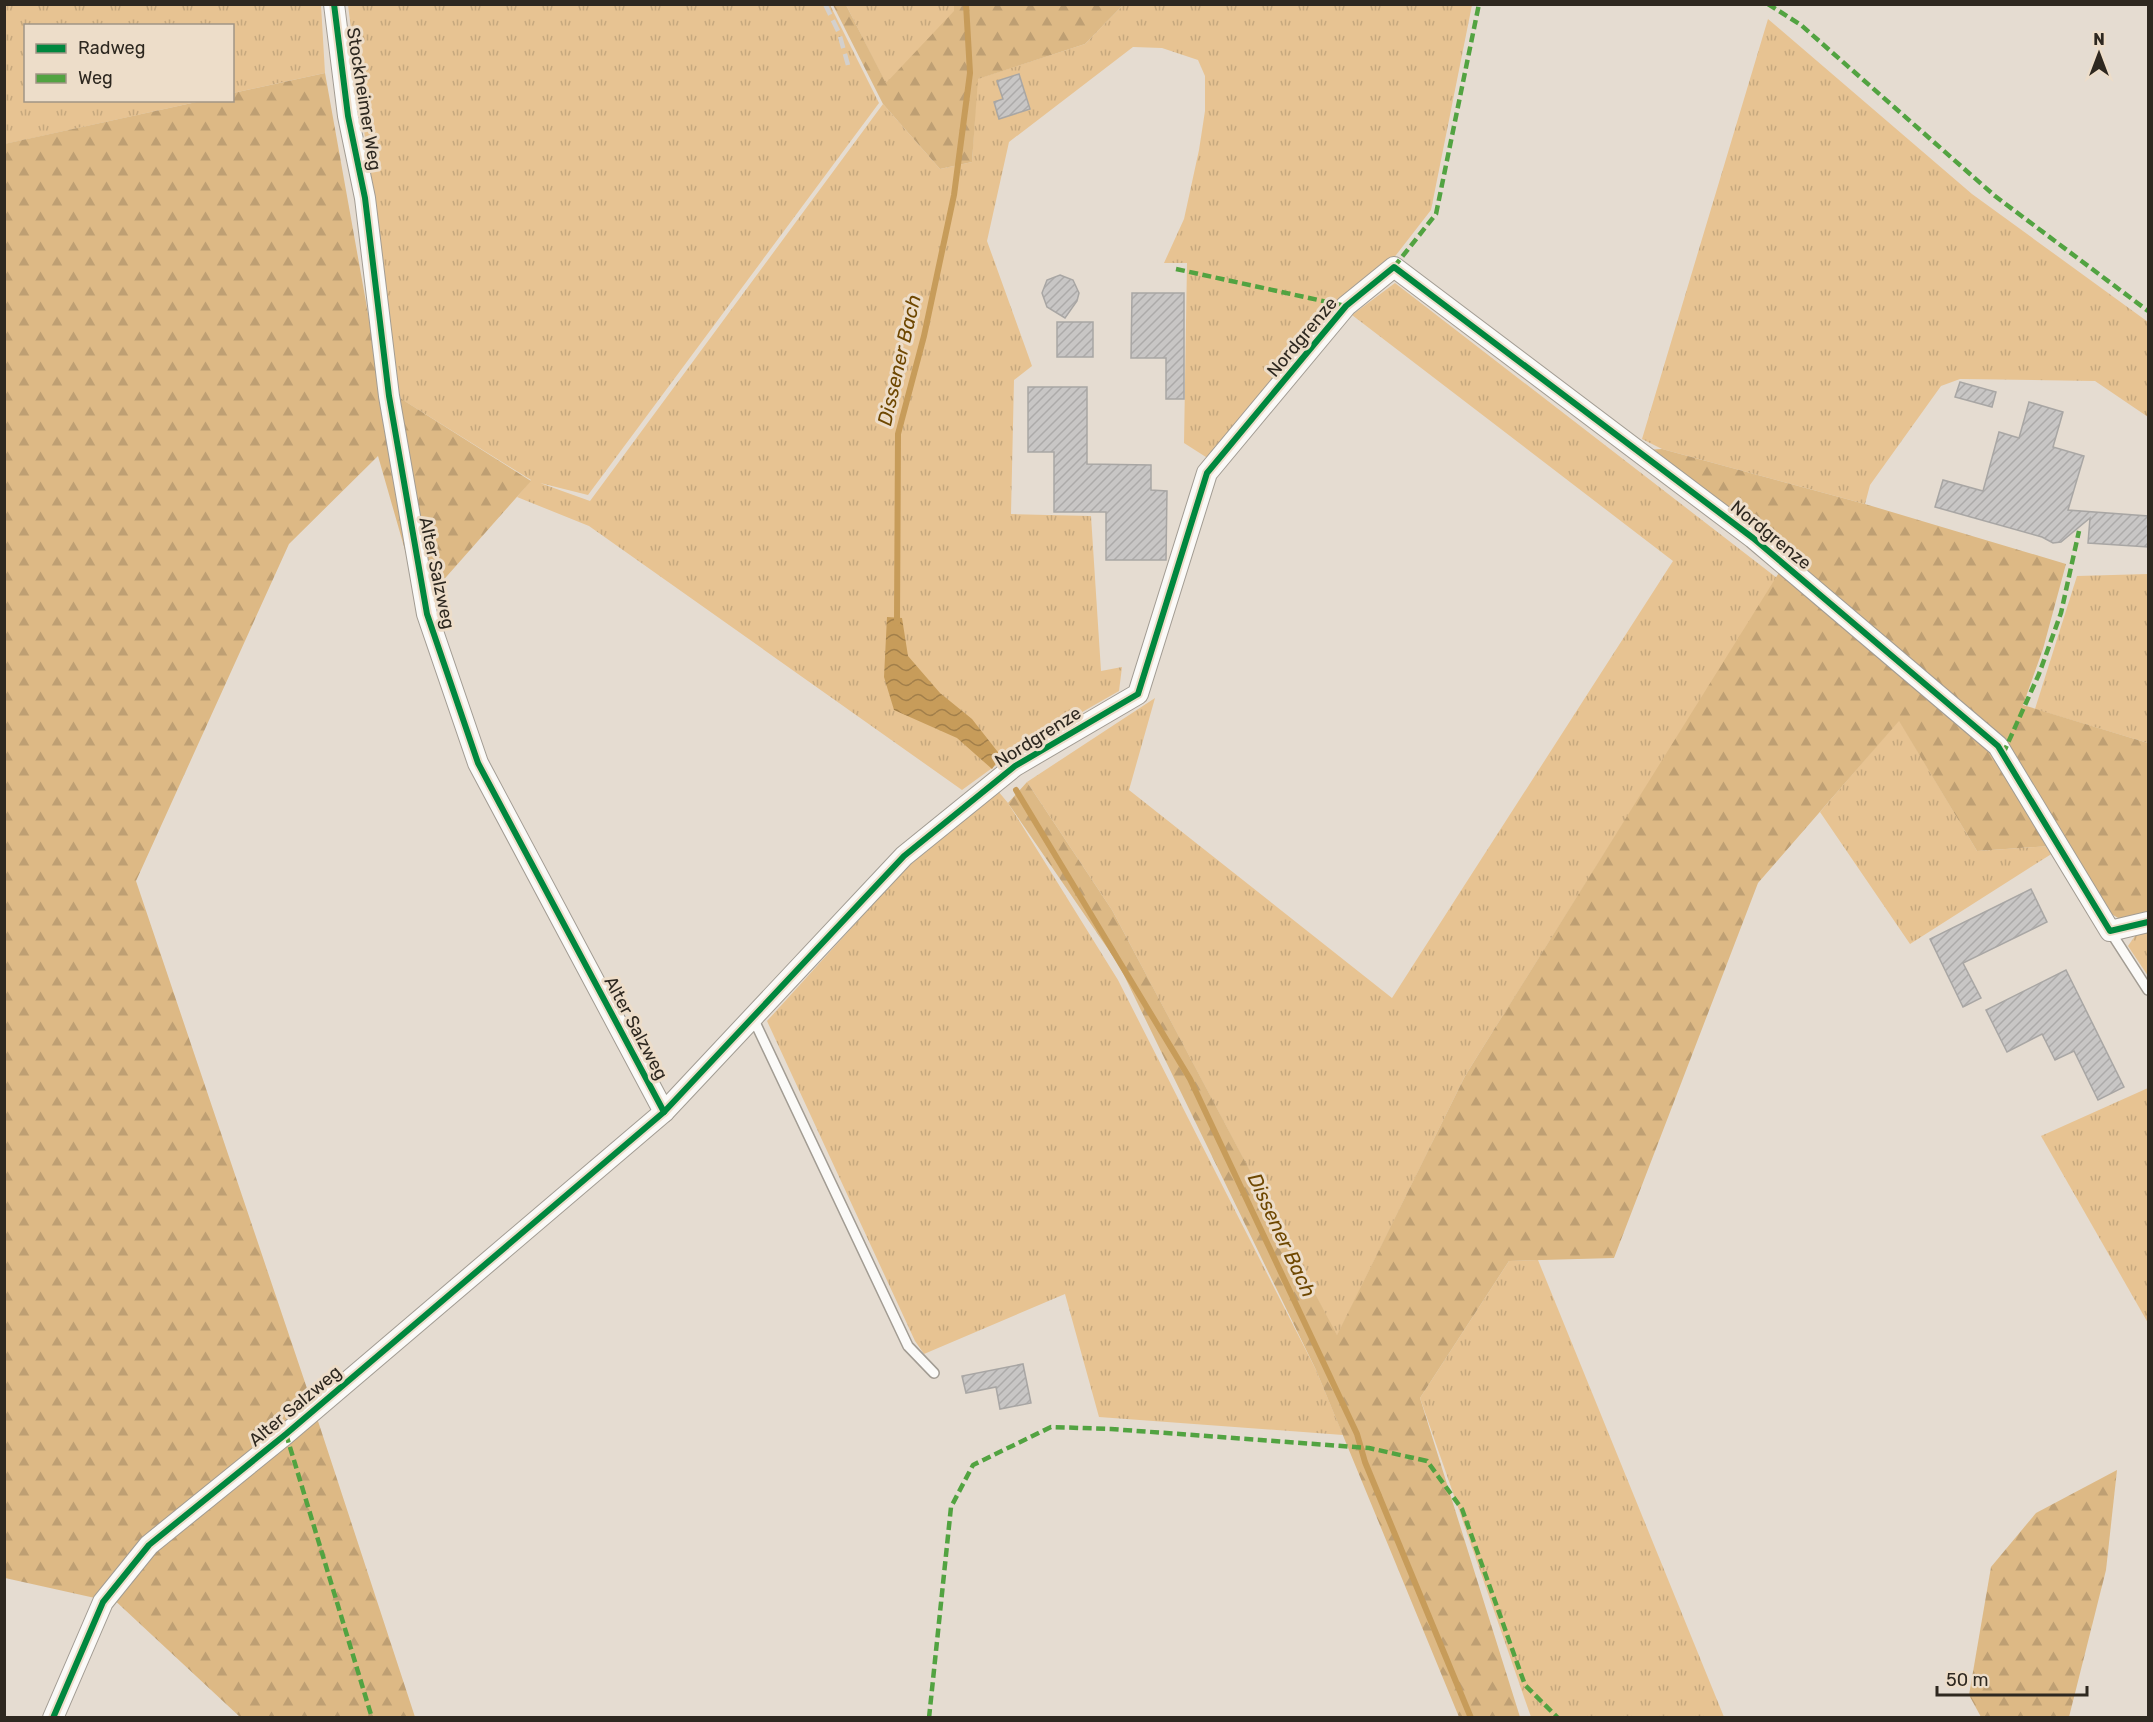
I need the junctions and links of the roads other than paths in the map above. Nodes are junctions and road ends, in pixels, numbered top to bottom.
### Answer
1 (334, 4) edge
2 (365, 198) joint
3 (2148, 922) edge
4 (2110, 931) junction
5 (2148, 990) edge
6 (753, 1018) junction
7 (664, 1112) junction
8 (934, 1373) dead end
9 (53, 1718) edge

1 - 2 street, Stockheimer Weg
2 - 7 street, Alter Salzweg
3 - 4 street
4 - 5 lane
4 - 6 street, Nordgrenze
6 - 7 street, Nordgrenze
6 - 8 lane
7 - 9 street, Alter Salzweg

